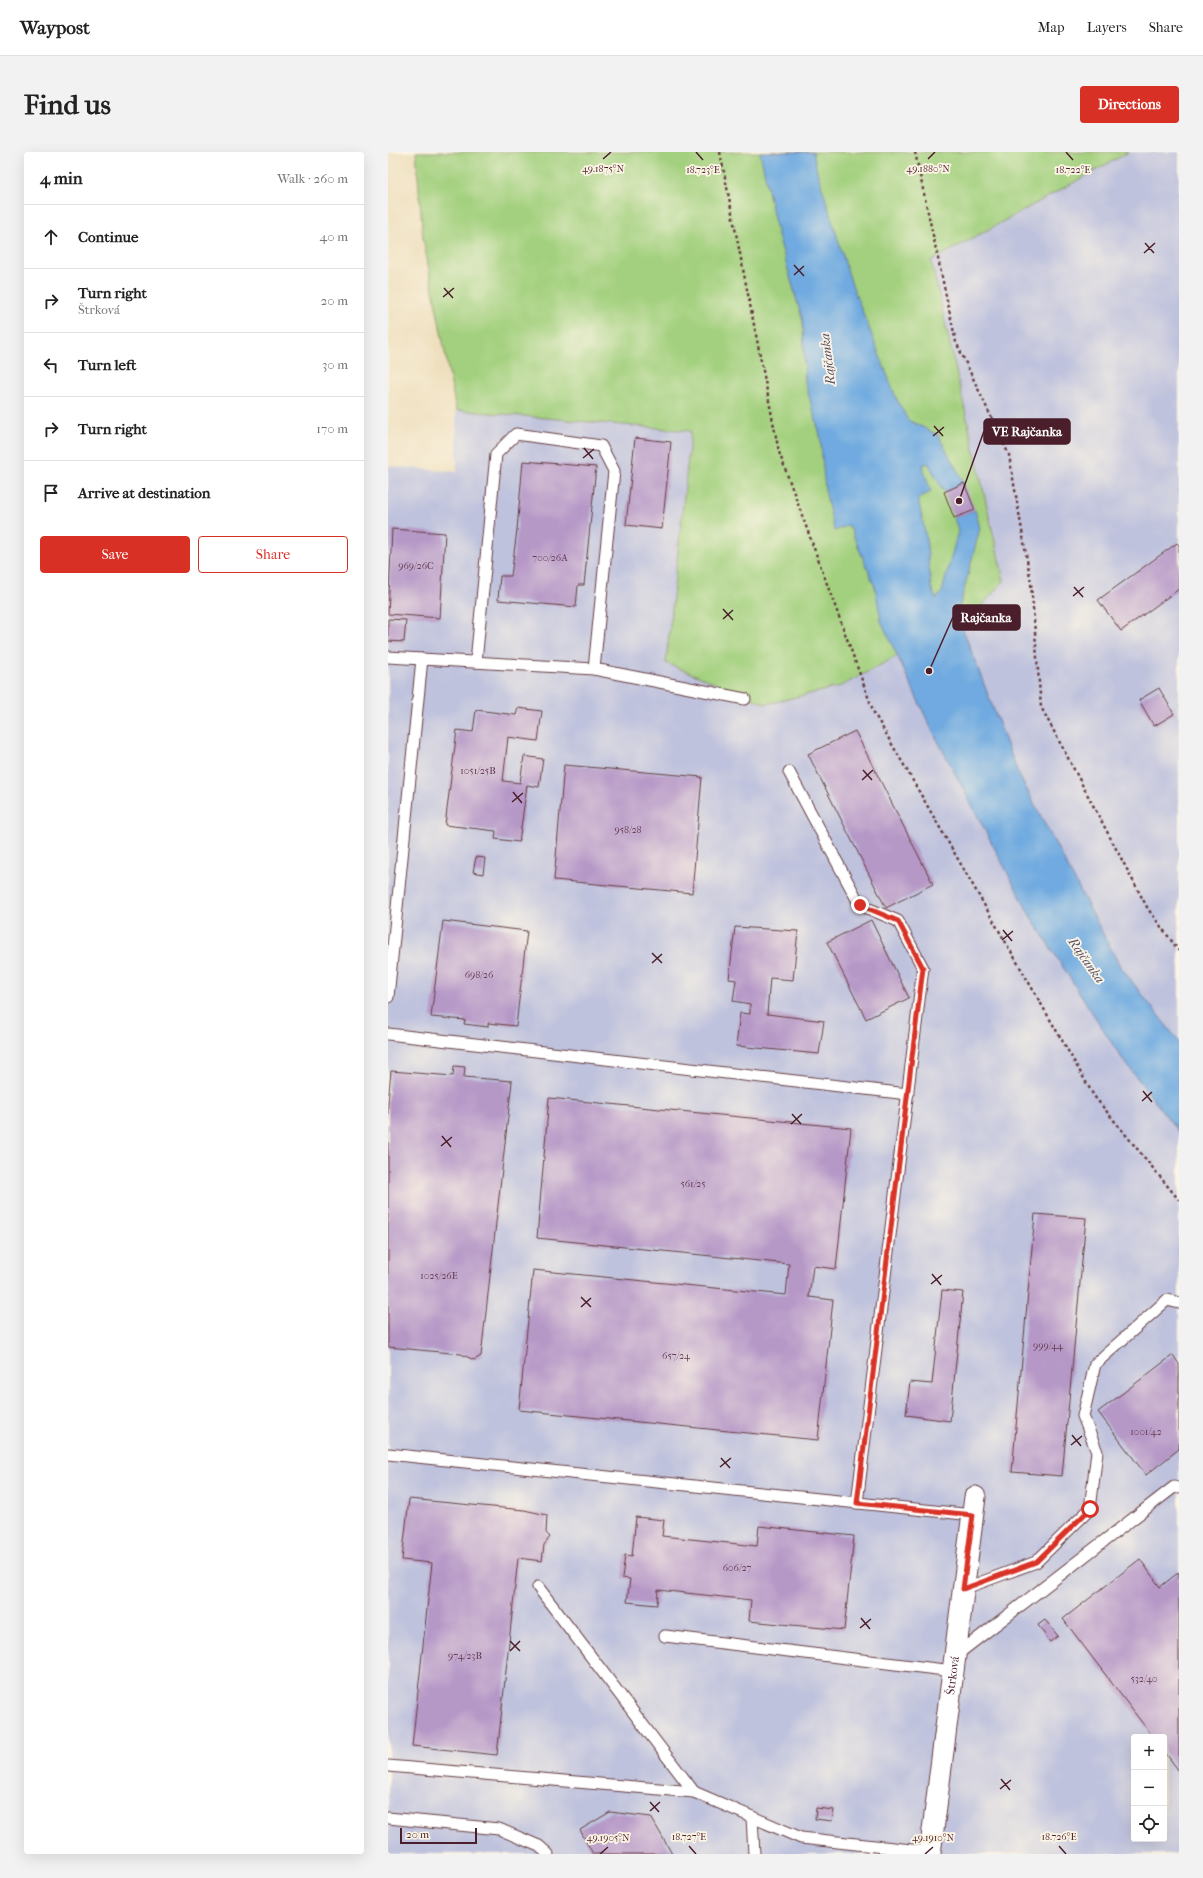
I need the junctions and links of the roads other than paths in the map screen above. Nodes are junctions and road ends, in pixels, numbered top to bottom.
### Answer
1 (388, 657) edge
2 (422, 660) junction
3 (476, 662) junction
4 (594, 669) junction
5 (745, 699) dead end
6 (789, 772) dead end
7 (388, 997) edge
8 (388, 1034) edge
9 (908, 1094) junction
10 (1179, 1303) edge
11 (388, 1454) edge
12 (1179, 1488) edge
13 (857, 1503) junction
14 (974, 1506) joint
15 (538, 1587) dead end
16 (963, 1589) junction
17 (665, 1636) dead end
18 (954, 1663) junction
19 (388, 1766) edge
20 (694, 1792) junction
21 (752, 1817) junction
22 (388, 1818) edge
23 (930, 1853) edge
24 (548, 1854) edge
25 (754, 1854) edge

1 - 2 lane
2 - 3 lane
2 - 7 lane
3 - 4 lane
3 - 4 lane
4 - 5 lane
6 - 9 lane
8 - 9 lane
9 - 13 lane
10 - 16 lane
11 - 13 lane
12 - 18 lane
13 - 14 lane
14 - 16 street, Štrková
15 - 20 lane
16 - 18 street, Štrková
17 - 18 lane
18 - 23 street, Štrková
19 - 20 lane
20 - 21 lane
21 - 23 lane
21 - 25 lane
22 - 24 lane

